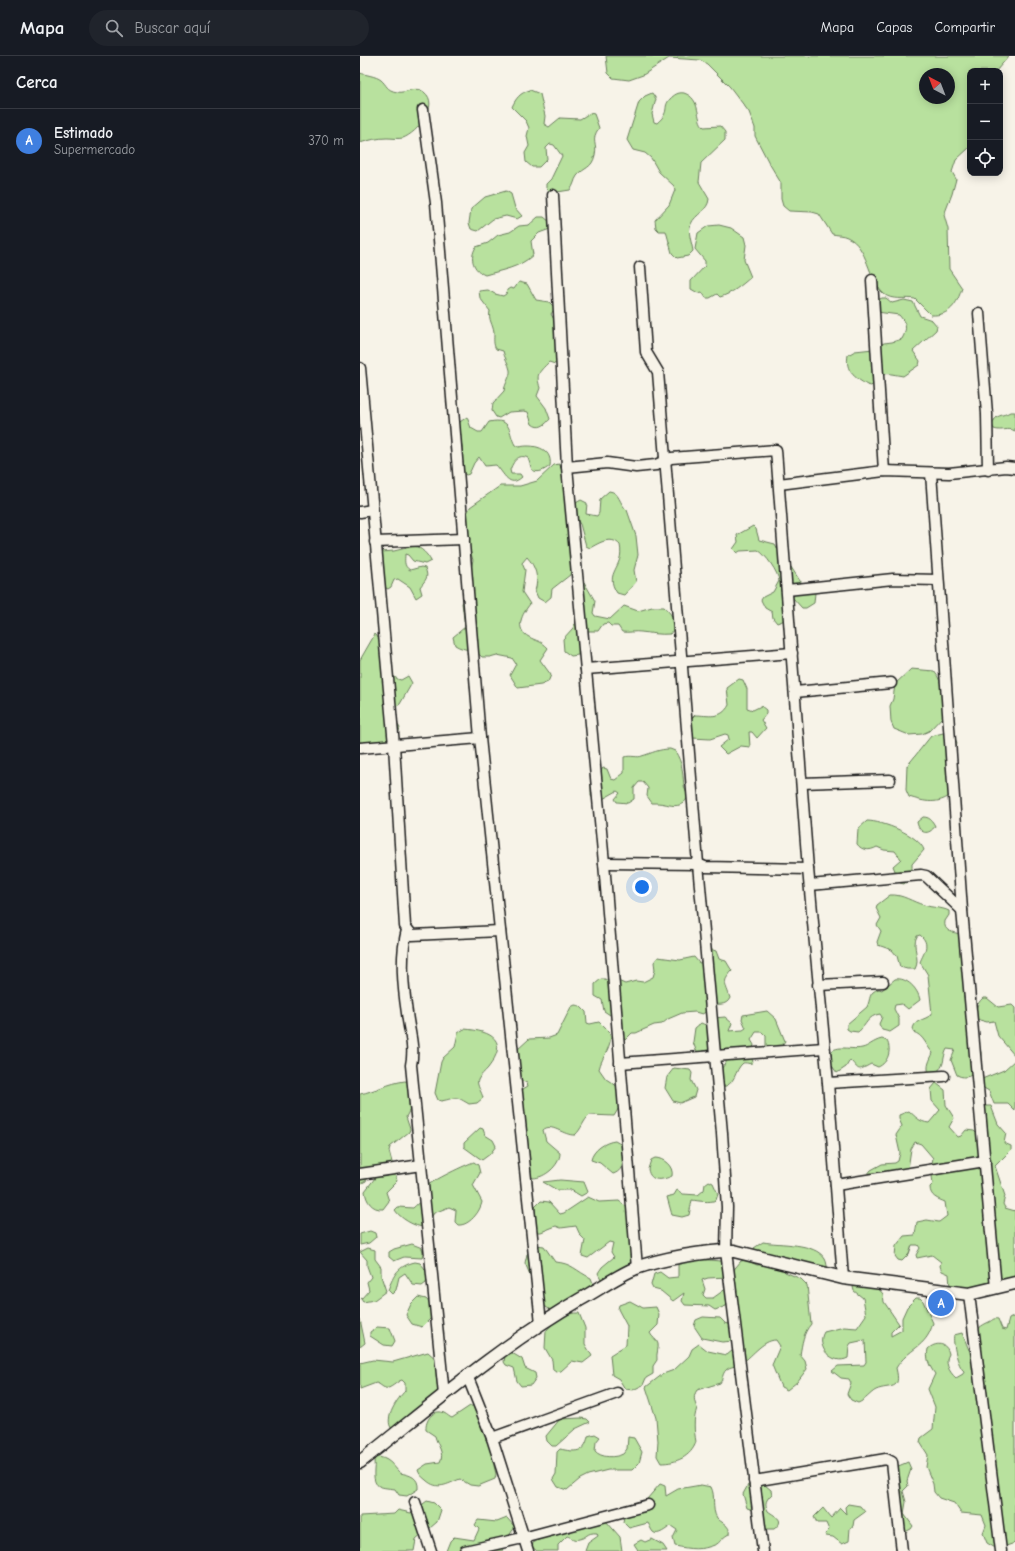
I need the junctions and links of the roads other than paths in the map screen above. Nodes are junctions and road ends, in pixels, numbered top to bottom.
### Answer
1 (423, 110) dead end
2 (553, 195) dead end
3 (640, 267) dead end
4 (872, 280) dead end
5 (979, 313) dead end
6 (360, 368) edge
7 (664, 462) junction
8 (567, 466) junction
9 (1015, 468) edge
10 (988, 470) junction
11 (884, 471) junction
12 (931, 473) junction
13 (779, 484) junction
14 (372, 510) junction
15 (360, 512) edge
16 (464, 539) junction
17 (375, 542) junction
18 (938, 580) junction
19 (787, 590) junction
20 (792, 653) junction
21 (681, 662) junction
22 (586, 669) junction
23 (891, 683) dead end
24 (795, 692) junction
25 (480, 738) junction
26 (394, 745) junction
27 (360, 748) edge
28 (890, 780) dead end
29 (802, 783) junction
30 (604, 863) junction
31 (698, 864) junction
32 (808, 869) junction
33 (810, 885) junction
34 (962, 910) junction
35 (407, 930) junction
36 (500, 931) junction
37 (883, 982) dead end
38 (818, 985) junction
39 (824, 1048) junction
40 (716, 1057) junction
41 (620, 1063) junction
42 (944, 1076) dead end
43 (828, 1083) junction
44 (985, 1161) junction
45 (421, 1165) junction
46 (360, 1174) edge
47 (836, 1185) junction
48 (726, 1251) junction
49 (637, 1268) junction
50 (843, 1278) junction
51 (1015, 1283) edge
52 (996, 1288) junction
53 (969, 1294) junction
54 (541, 1323) junction
55 (467, 1376) junction
56 (444, 1394) junction
57 (617, 1394) dead end
58 (492, 1438) junction
59 (360, 1462) edge
60 (754, 1481) junction
61 (415, 1502) dead end
62 (648, 1505) dead end
63 (523, 1538) junction
64 (431, 1551) edge
65 (466, 1551) edge
66 (528, 1551) edge
67 (763, 1551) edge
68 (902, 1551) edge
69 (1001, 1551) edge

1 - 16 street
2 - 8 street
3 - 7 street
4 - 11 street
5 - 10 street
6 - 14 street
7 - 8 street
7 - 13 street
7 - 21 street
8 - 22 street
9 - 10 street
10 - 12 street
11 - 12 street
11 - 13 street
12 - 18 street
13 - 19 street
14 - 15 street
14 - 17 street
16 - 17 street
16 - 25 street
17 - 26 street
18 - 19 street
18 - 34 street
19 - 20 street
20 - 21 street
20 - 24 street
21 - 22 street
21 - 31 street
22 - 30 street
23 - 24 street
24 - 29 street
25 - 26 street
25 - 36 street
26 - 27 street
26 - 35 street
28 - 29 street
29 - 32 street
30 - 31 street
30 - 41 street
31 - 32 street
31 - 40 street
32 - 33 street
33 - 34 street
33 - 38 street
34 - 44 street
35 - 36 street
35 - 45 street
36 - 54 street
37 - 38 street
38 - 39 street
39 - 40 street
39 - 43 street
40 - 41 street
40 - 48 street
41 - 49 street
42 - 43 street
43 - 47 street
44 - 47 street
44 - 52 street
45 - 46 street
45 - 56 street
47 - 50 street
48 - 49 street
48 - 50 street
48 - 60 street
49 - 54 street
50 - 53 street
51 - 52 street
52 - 53 street
53 - 69 street
54 - 55 street
55 - 56 street
55 - 58 street
56 - 59 street
57 - 58 street
58 - 63 street
60 - 67 street
60 - 68 street
61 - 64 street
62 - 63 street
63 - 65 street
63 - 66 street

